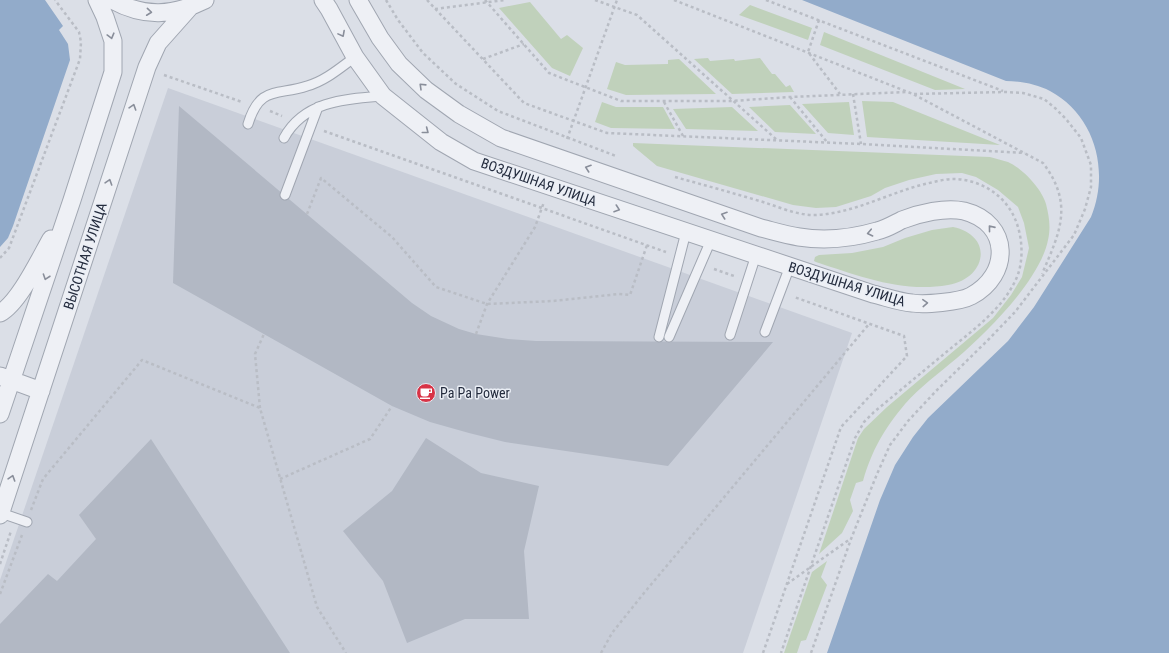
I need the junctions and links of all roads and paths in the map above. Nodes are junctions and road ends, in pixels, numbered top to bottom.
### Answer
1 (54, 0) edge
2 (97, 0) edge
3 (112, 0) edge
4 (205, 0) edge
5 (323, 0) edge
6 (358, 0) edge
7 (386, 0) edge
8 (426, 0) edge
9 (505, 0) edge
10 (596, 0) edge
11 (617, 0) edge
12 (674, 0) edge
13 (766, 0) edge
14 (486, 1) edge
15 (190, 7) junction
16 (614, 7) junction
17 (435, 9) junction
18 (820, 20) junction
19 (524, 44) junction
20 (808, 52) junction
21 (354, 57) junction
22 (483, 59) junction
23 (162, 82) dead end
24 (585, 87) junction
25 (909, 92) junction
26 (1005, 92) junction
27 (852, 94) junction
28 (913, 94) junction
29 (841, 95) junction
30 (383, 96) junction
31 (790, 97) junction
32 (664, 101) junction
33 (732, 101) junction
34 (255, 106) junction
35 (318, 107) junction
36 (296, 121) junction
37 (573, 121) junction
38 (248, 124) dead end
39 (311, 126) junction
40 (684, 136) junction
41 (284, 138) dead end
42 (567, 138) junction
43 (777, 140) junction
44 (566, 141) dead end
45 (828, 143) junction
46 (861, 144) junction
47 (1025, 153) junction
48 (617, 157) dead end
49 (668, 175) dead end
50 (285, 195) dead end
51 (72, 200) junction
52 (544, 201) dead end
53 (542, 208) junction
54 (307, 214) dead end
55 (686, 232) junction
56 (711, 240) junction
57 (647, 245) junction
58 (756, 255) junction
59 (680, 257) junction
60 (0, 258) edge
61 (701, 264) junction
62 (790, 266) junction
63 (1041, 278) junction
64 (748, 281) junction
65 (780, 292) junction
66 (488, 304) junction
67 (0, 313) edge
68 (869, 324) junction
69 (765, 332) dead end
70 (264, 334) dead end
71 (476, 334) dead end
72 (730, 335) dead end
73 (659, 337) dead end
74 (669, 337) dead end
75 (6, 378) edge
76 (41, 390) junction
77 (392, 406) dead end
78 (260, 408) junction
79 (0, 414) edge
80 (280, 479) junction
81 (6, 515) edge
82 (27, 522) junction
83 (851, 539) junction
84 (0, 564) edge
85 (811, 566) junction
86 (787, 584) junction
87 (0, 594) edge
88 (346, 653) edge
89 (600, 653) edge
90 (763, 653) edge
91 (781, 653) edge
92 (811, 653) edge

1 - 60 path
2 -> 51 street, ВЫСОТНАЯ УЛИЦА
3 -> 15 street
4 - 15 street
5 -> 21 street, ВОЗДУШНАЯ УЛИЦА
62 -> 6 street, ВОЗДУШНАЯ УЛИЦА
7 - 42 path
8 - 17 path
9 - 14 path
10 - 16 path
11 - 16 path
12 - 20 path
13 - 18 path
14 - 17 path
14 - 19 path
76 -> 15 street, ВЫСОТНАЯ УЛИЦА
16 - 24 path
16 - 33 path
17 - 22 path
18 - 20 path
18 - 26 path
19 - 22 path
19 - 24 path
20 - 25 path
20 - 29 path
21 - 30 street, ВОЗДУШНАЯ УЛИЦА
21 - 34 lane
22 - 37 path
23 - 34 path
24 - 32 path
24 - 37 path
25 - 27 path
25 - 28 path
26 - 28 path
26 - 63 path
27 - 29 path
27 - 46 path
28 - 47 path
29 - 31 path
30 - 35 lane
30 -> 55 street, ВОЗДУШНАЯ УЛИЦА
31 - 33 path
31 - 45 path
32 - 33 path
32 - 40 path
33 - 43 path
34 - 36 path
34 - 38 lane
35 - 36 lane
35 - 39 lane
36 - 41 lane
37 - 40 path
37 - 42 path
39 - 50 lane
39 - 53 path
40 - 43 path
42 - 44 path
42 - 48 path
43 - 45 path
45 - 46 path
46 - 47 path
47 - 63 path
49 - 85 path
51 - 67 street
51 -> 75 street, ВЫСОТНАЯ УЛИЦА
52 - 53 path
53 - 57 path
53 - 66 path
54 - 66 path
55 - 56 street, ВОЗДУШНАЯ УЛИЦА
55 - 59 lane
56 - 58 street, ВОЗДУШНАЯ УЛИЦА
56 - 61 lane
57 - 59 path
57 - 66 path
58 - 62 street, ВОЗДУШНАЯ УЛИЦА
58 - 64 lane
59 - 73 lane
61 - 64 path
61 - 74 lane
62 - 65 lane
63 - 83 path
64 - 72 lane
65 - 68 path
65 - 69 lane
66 - 71 path
68 - 86 path
68 - 89 path
70 - 78 path
75 - 76 street
75 - 79 street, ВЫСОТНАЯ УЛИЦА
81 -> 76 street, ВЫСОТНАЯ УЛИЦА
77 - 80 path
78 - 80 path
78 - 82 path
80 - 88 path
81 - 82 lane
81 - 84 path
82 - 87 path
83 - 85 path
83 - 92 path
85 - 86 path
85 - 91 path
86 - 90 path

